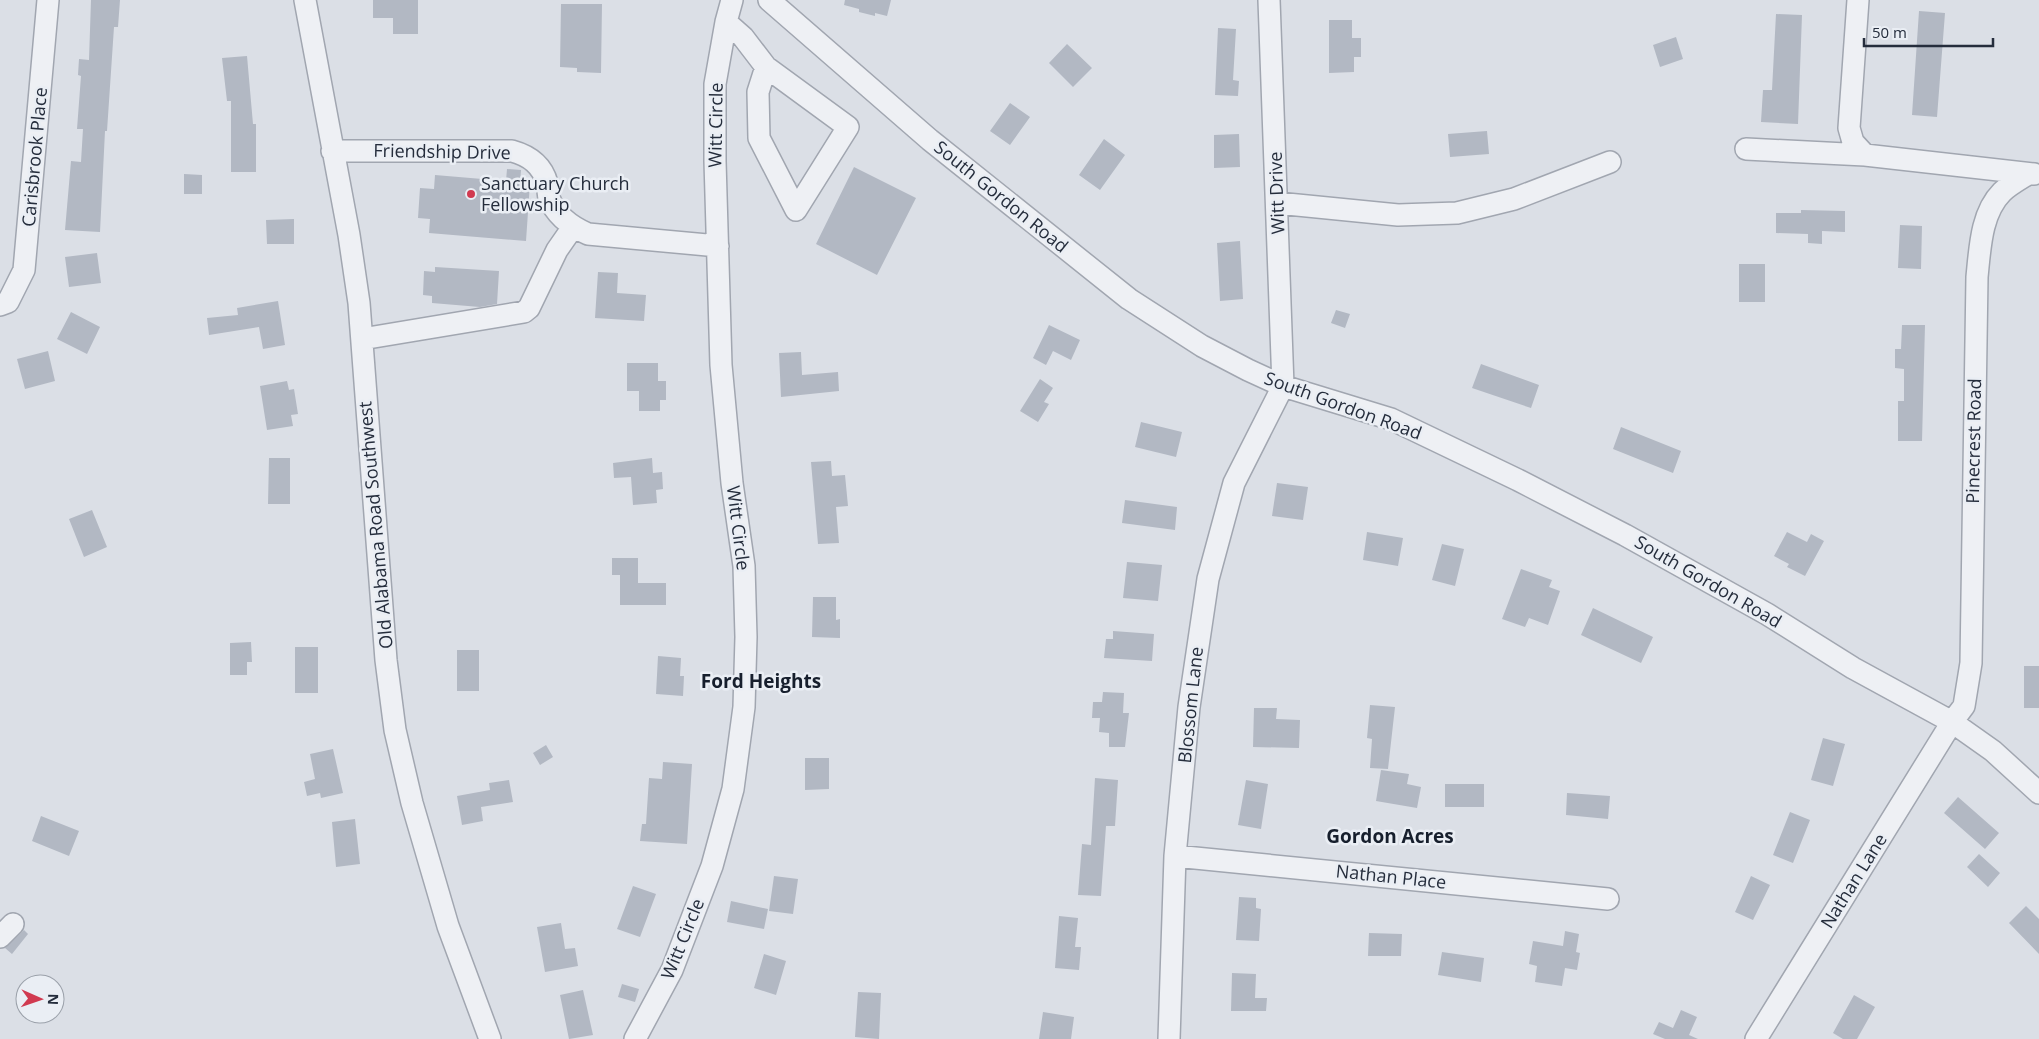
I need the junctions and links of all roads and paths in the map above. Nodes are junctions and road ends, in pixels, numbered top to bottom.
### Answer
1 (48, 0) edge
2 (304, 0) edge
3 (732, 0) edge
4 (769, 0) edge
5 (1269, 0) edge
6 (1858, 0) edge
7 (726, 22) junction
8 (766, 66) junction
9 (1746, 150) dead end
10 (332, 151) junction
11 (1865, 154) junction
12 (1610, 162) dead end
13 (2034, 174) edge
14 (1277, 203) junction
15 (573, 227) junction
16 (718, 246) junction
17 (0, 305) edge
18 (362, 339) junction
19 (1283, 386) junction
20 (1952, 722) junction
21 (2039, 793) edge
22 (1175, 856) junction
23 (1608, 898) dead end
24 (490, 1039) edge
25 (635, 1039) edge
26 (1169, 1039) edge
27 (1756, 1039) edge

1 - 17 street, Carisbrook Place
2 - 10 street, Old Alabama Road Southwest
3 - 7 street, Witt Circle
4 - 19 street, South Gordon Road
5 - 14 street, Witt Drive
6 - 11 street
7 - 8 street
7 - 16 street, Witt Circle
8 - 8 street
9 - 11 street, Pinecrest Road
10 - 15 street, Friendship Drive
10 - 18 street, Old Alabama Road Southwest
11 - 13 street, Pinecrest Road
12 - 14 street
13 - 20 street, Pinecrest Road
14 - 19 street, Witt Drive
15 - 16 street, Friendship Drive
15 - 18 street
16 - 25 street, Witt Circle
18 - 24 street, Old Alabama Road Southwest
19 - 20 street, South Gordon Road
19 - 22 street, Blossom Lane
20 - 21 street, South Gordon Road
20 - 27 street, Nathan Lane
22 - 23 street, Nathan Place
22 - 26 street, Blossom Lane

